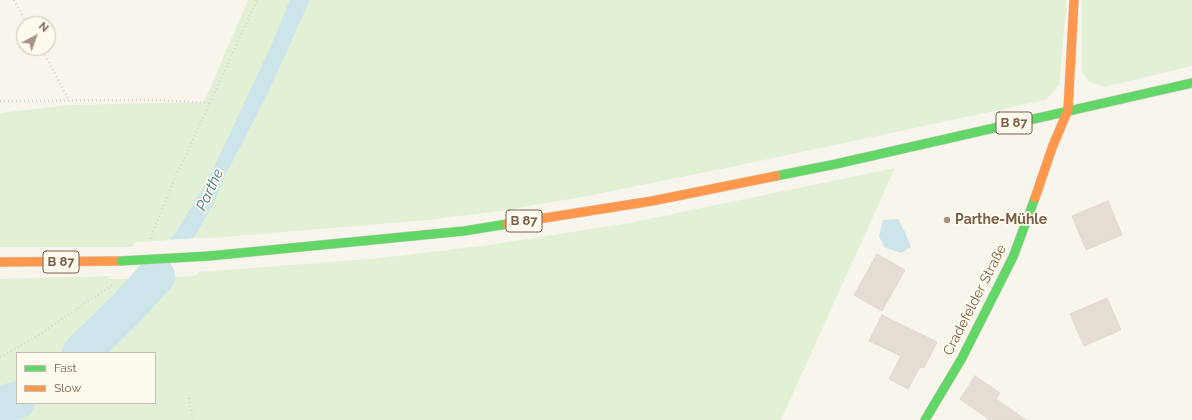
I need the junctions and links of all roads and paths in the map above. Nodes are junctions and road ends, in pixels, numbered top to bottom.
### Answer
1 (14, 0) edge
2 (257, 0) edge
3 (1074, 0) edge
4 (23, 16) edge
5 (45, 56) edge
6 (1192, 83) edge
7 (70, 100) junction
8 (0, 101) edge
9 (210, 103) junction
10 (1068, 110) junction
11 (149, 241) dead end
12 (0, 262) edge
13 (114, 284) dead end
14 (0, 357) edge
15 (189, 398) dead end
16 (193, 420) edge
17 (925, 420) edge

1 - 4 path
2 - 9 path
3 - 10 main road, Cradefelder Straße
5 - 7 path
6 - 10 main road, B 87
7 - 8 path
7 - 9 path
9 - 11 path
10 - 12 main road, B 87, bridge
10 - 17 main road, Cradefelder Straße
13 - 14 path
15 - 16 path

